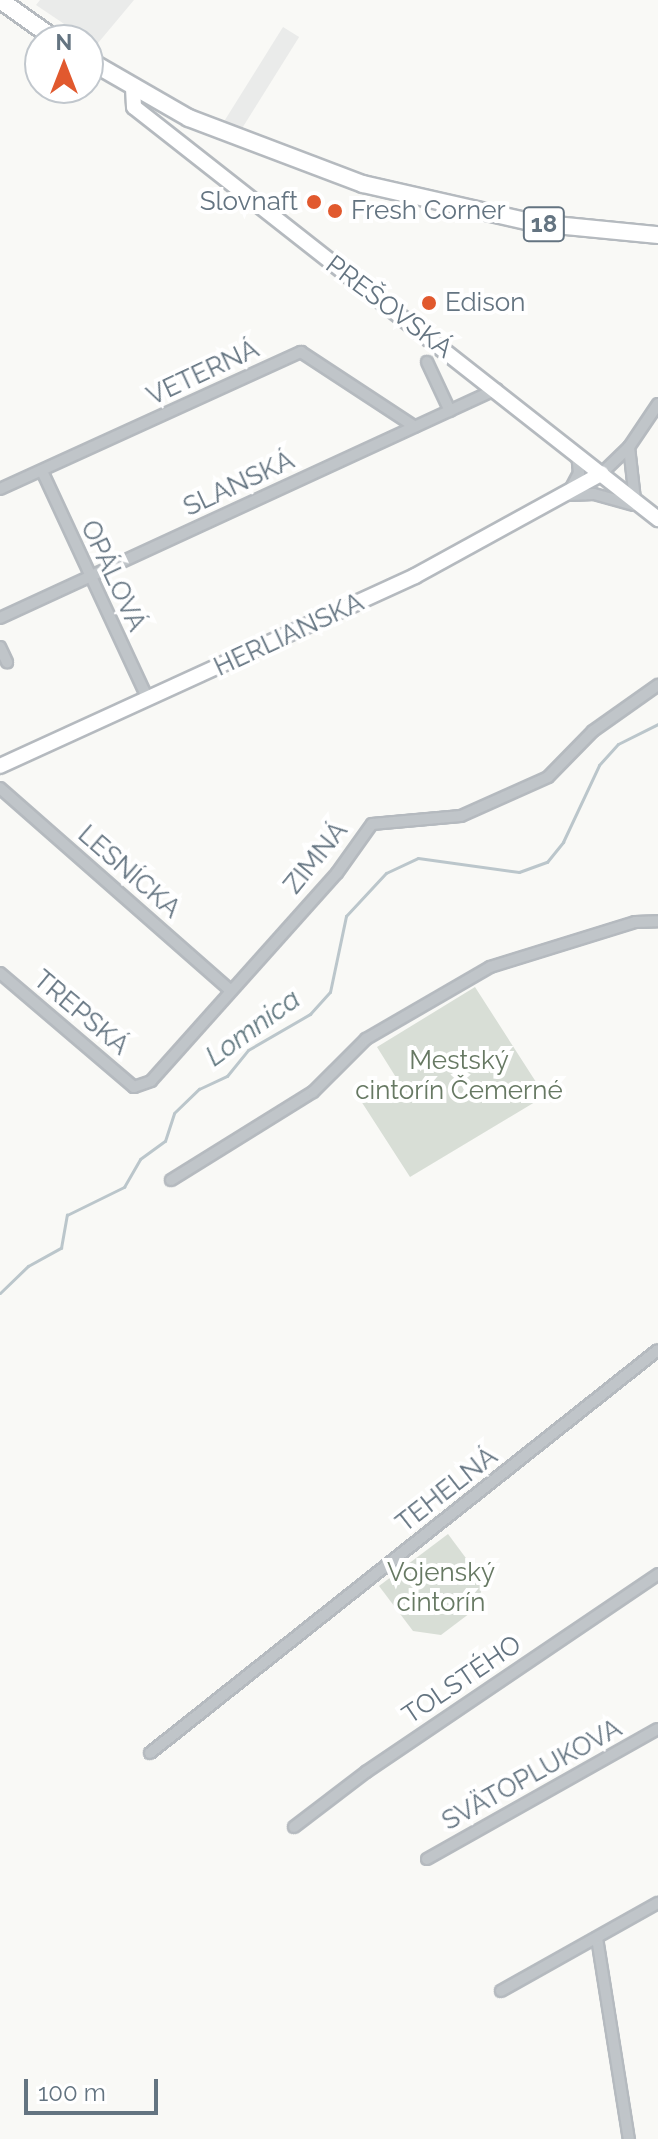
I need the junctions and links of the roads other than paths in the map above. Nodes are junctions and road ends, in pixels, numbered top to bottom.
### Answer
1 (0, 0) edge
2 (34, 24) edge
3 (104, 70) edge
4 (133, 88) junction
5 (658, 235) edge
6 (427, 362) dead end
7 (497, 389) junction
8 (658, 404) edge
9 (450, 411) junction
10 (415, 427) junction
11 (629, 447) junction
12 (576, 453) junction
13 (42, 471) junction
14 (602, 473) junction
15 (0, 489) edge
16 (564, 493) junction
17 (639, 504) junction
18 (658, 519) edge
19 (88, 578) junction
20 (0, 618) edge
21 (0, 647) edge
22 (7, 662) dead end
23 (658, 685) edge
24 (148, 699) junction
25 (0, 766) edge
26 (0, 788) edge
27 (658, 921) edge
28 (0, 973) edge
29 (229, 989) junction
30 (134, 1087) joint
31 (171, 1180) dead end
32 (658, 1350) edge
33 (658, 1574) edge
34 (658, 1729) edge
35 (150, 1753) dead end
36 (294, 1827) dead end
37 (427, 1859) dead end
38 (658, 1903) edge
39 (597, 1938) junction
40 (501, 1991) dead end
41 (629, 2139) edge

1 - 2 main road
3 - 4 main road, 18
4 - 5 main road, 18
4 - 7 main road, PREŠOVSKÁ
6 - 9 street
7 - 9 street, SLANSKÁ
7 - 12 main road, PREŠOVSKÁ
8 - 11 street, HERLIANSKA
9 - 10 street, SLANSKÁ
10 - 13 street, VETERNÁ
10 - 19 street, SLANSKÁ
11 - 14 street, HERLIANSKA
11 - 17 street
12 - 14 main road, PREŠOVSKÁ
12 - 16 street
13 - 15 street, VETERNÁ
13 - 19 street, OPÁLOVÁ
14 - 16 main road, HERLIANSKA
14 - 17 main road, PREŠOVSKÁ
16 - 17 street
16 - 24 main road, HERLIANSKA
17 - 18 main road, PREŠOVSKÁ
19 - 20 street, SLANSKÁ
19 - 24 street, OPÁLOVÁ
21 - 22 street
23 - 29 street, ZIMNÁ
24 - 25 main road, HERLIANSKA
26 - 29 street, LESNÍCKA
27 - 31 street
28 - 30 street, TREPSKÁ
29 - 30 street, ZIMNÁ
32 - 35 street, TEHELNÁ
33 - 36 street, TOLSTÉHO
34 - 37 street, SVÄTOPLUKOVA
38 - 39 street
39 - 40 street
39 - 41 street

